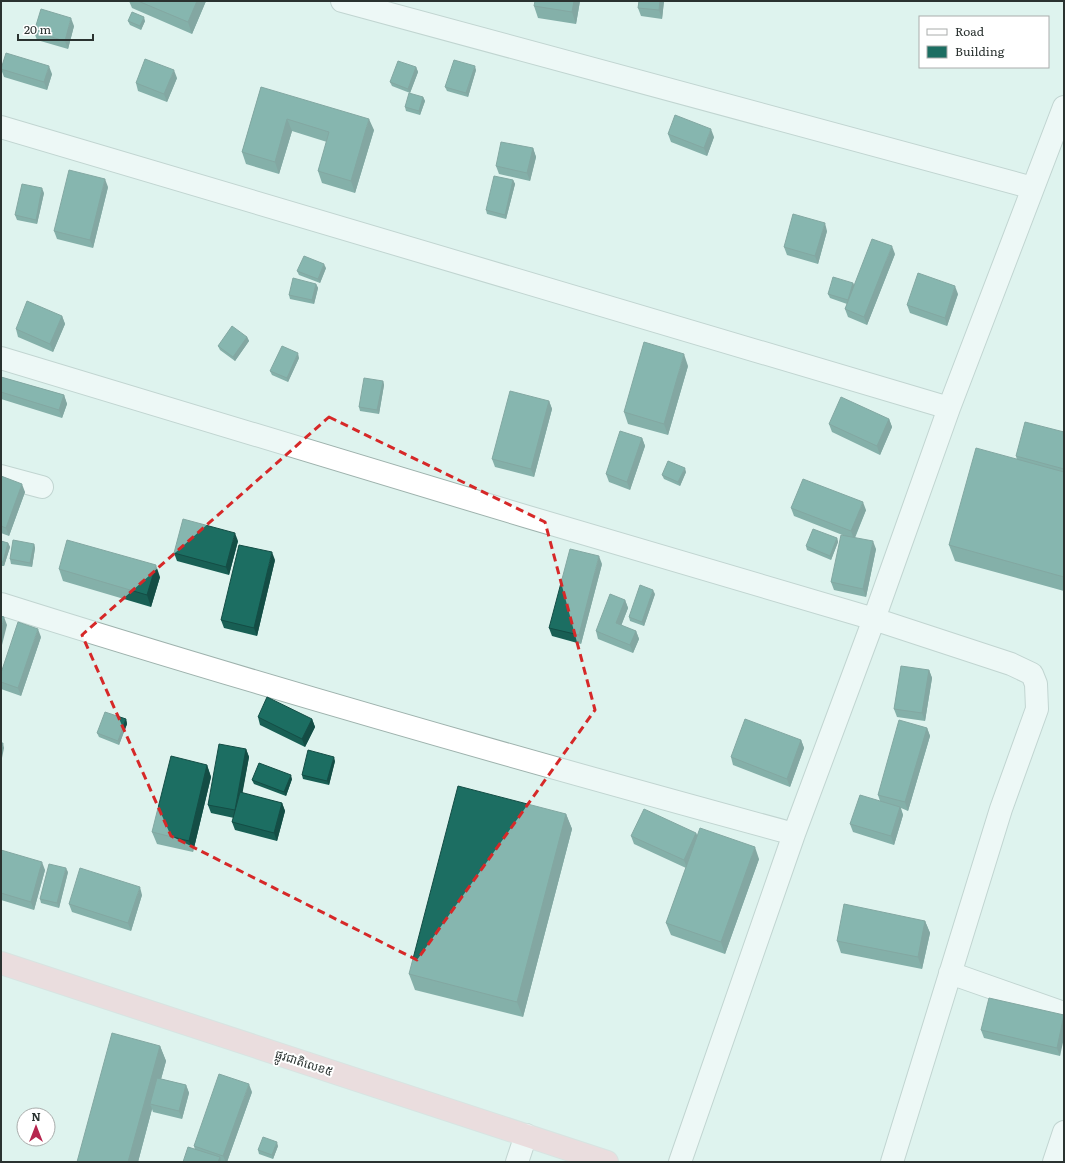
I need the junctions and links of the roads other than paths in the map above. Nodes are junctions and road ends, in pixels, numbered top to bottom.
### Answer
1 (342, 1) edge
2 (1064, 107) edge
3 (1, 127) edge
4 (1033, 188) junction
5 (1, 358) edge
6 (949, 408) junction
7 (1, 476) edge
8 (42, 487) dead end
9 (1, 604) edge
10 (874, 620) junction
11 (794, 834) junction
12 (1, 963) edge
13 (950, 973) junction
14 (1064, 1013) edge
15 (1064, 1132) edge
16 (526, 1136) junction
17 (518, 1162) edge
18 (607, 1162) edge
19 (680, 1162) edge
20 (892, 1162) edge
21 (1054, 1162) edge

1 - 4 street
2 - 4 street
3 - 6 street
4 - 6 street
5 - 10 street
6 - 10 street
7 - 8 street
9 - 11 street
10 - 11 street
10 - 13 street
11 - 19 street
12 - 16 highway, ផ្លូវជាតិលេខ៥
13 - 14 street
13 - 20 street
15 - 21 street
16 - 17 street
16 - 18 highway, ផ្លូវជាតិលេខ៥

